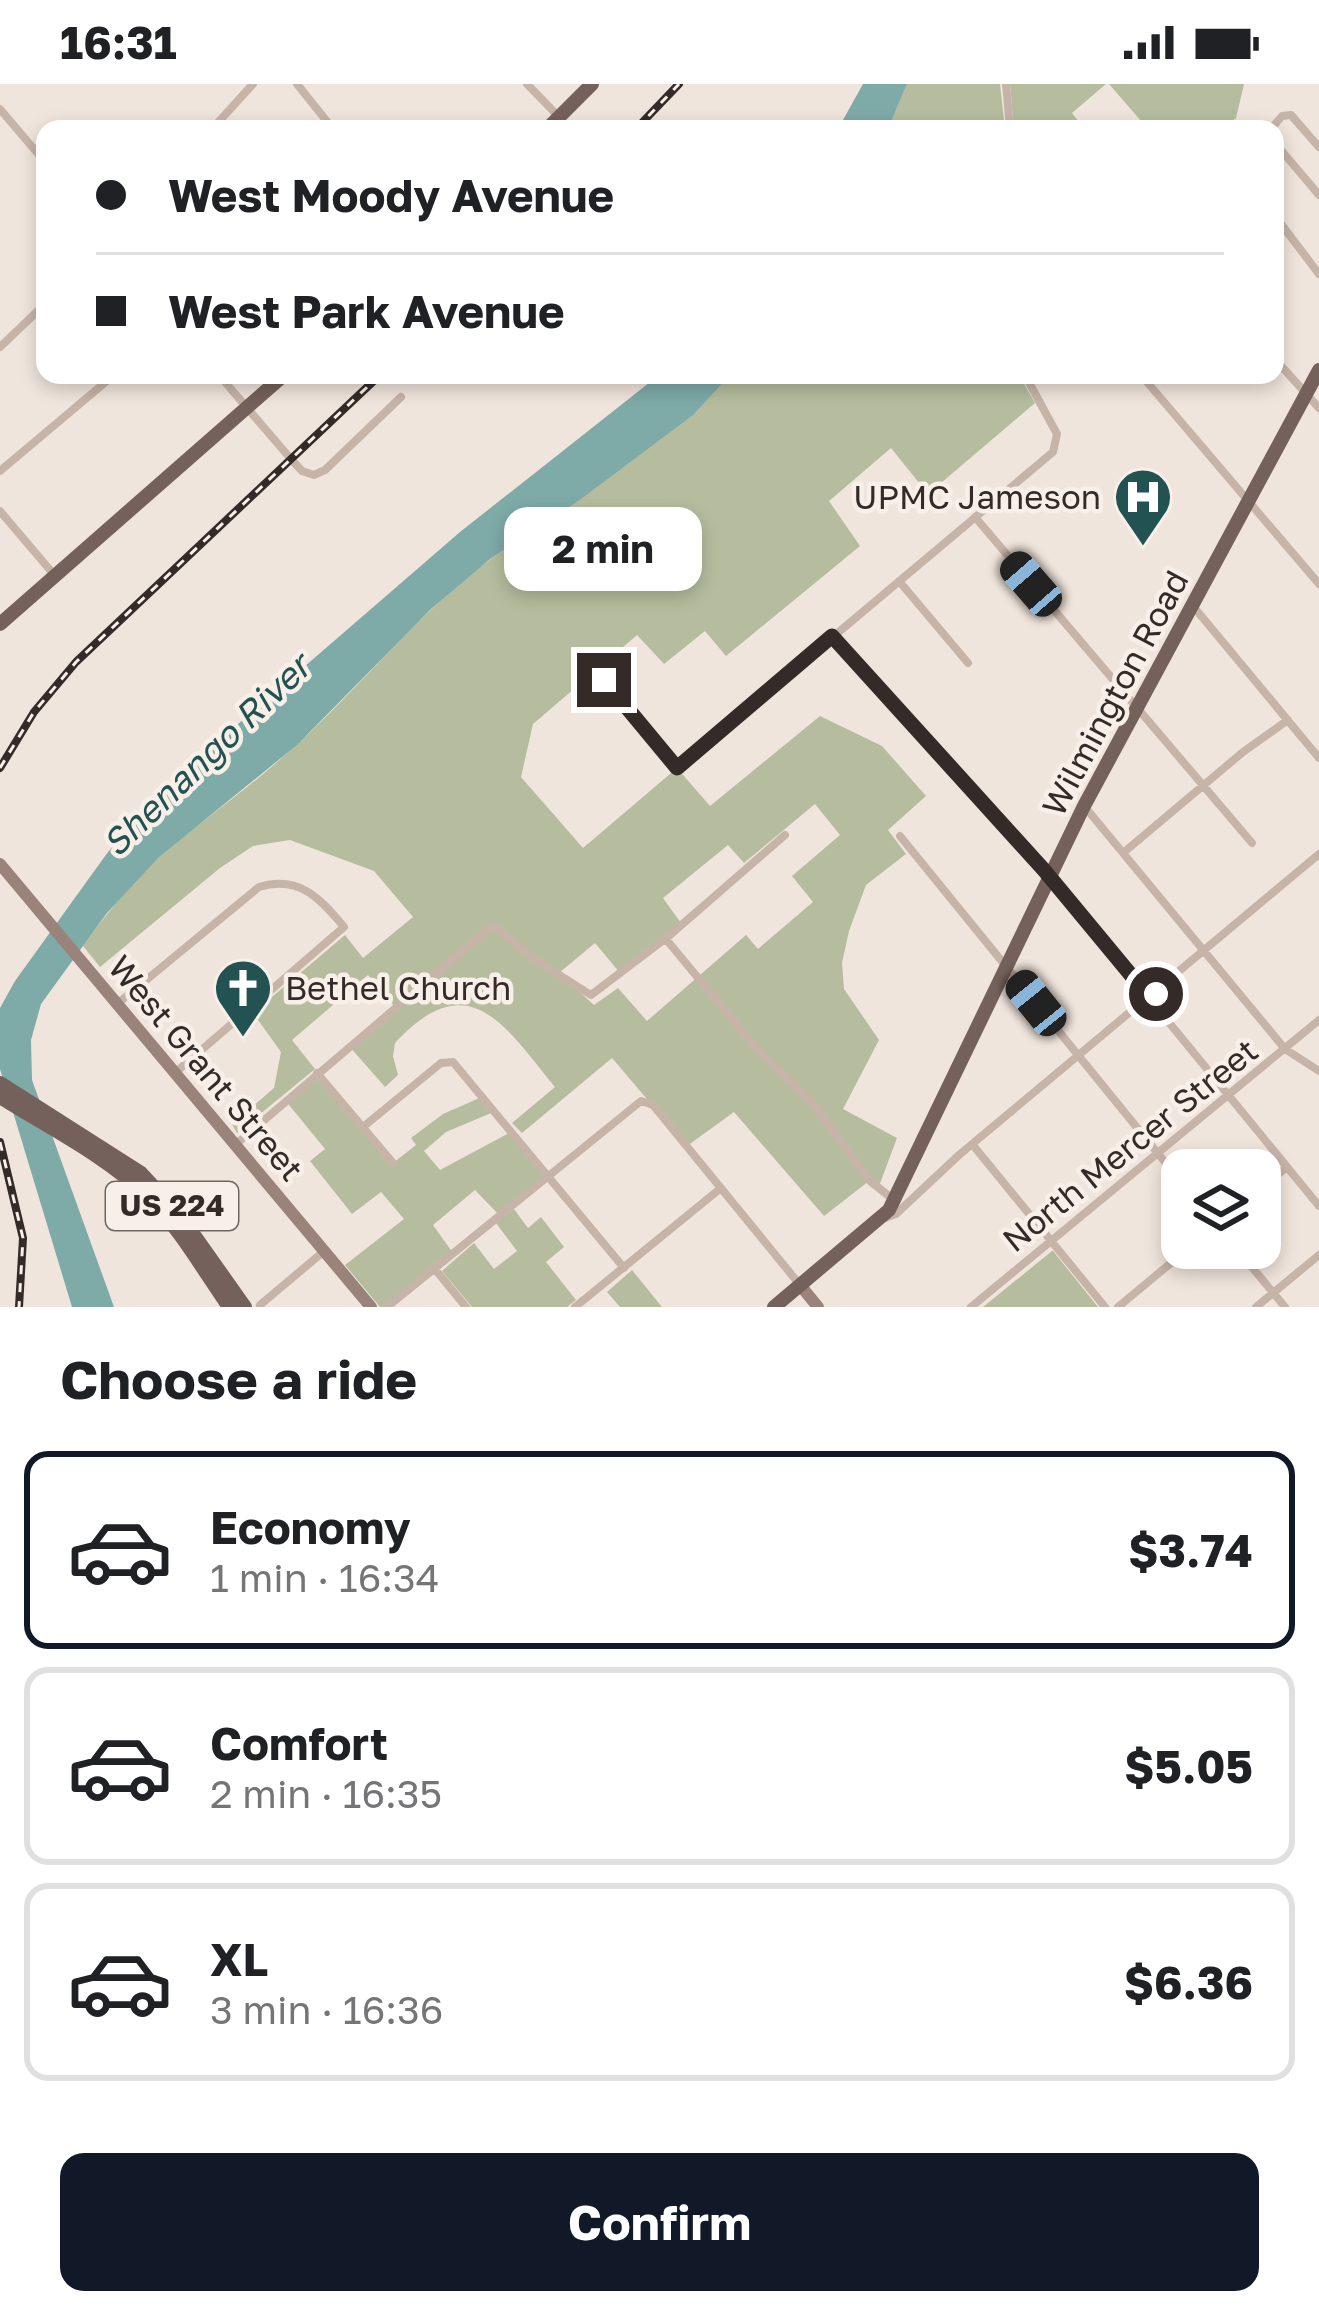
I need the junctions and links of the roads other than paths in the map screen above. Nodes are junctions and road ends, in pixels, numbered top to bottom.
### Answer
1 (253, 84) edge
2 (298, 84) edge
3 (526, 84) edge
4 (592, 84) edge
5 (1006, 84) edge
6 (0, 109) edge
7 (559, 117) junction
8 (220, 120) edge
9 (326, 120) edge
10 (556, 120) edge
11 (1009, 120) edge
12 (1279, 120) edge
13 (1319, 147) edge
14 (36, 151) edge
15 (1284, 154) edge
16 (1319, 195) edge
17 (1284, 228) edge
18 (1319, 274) edge
19 (36, 313) edge
20 (0, 347) edge
21 (1284, 369) edge
22 (1319, 370) edge
23 (103, 384) edge
24 (227, 384) edge
25 (274, 384) edge
26 (1030, 384) edge
27 (1149, 384) edge
28 (1306, 394) junction
29 (401, 397) dead end
30 (1319, 408) edge
31 (248, 409) junction
32 (0, 471) edge
33 (1249, 500) junction
34 (0, 511) edge
35 (975, 517) junction
36 (56, 577) junction
37 (899, 581) junction
38 (1319, 584) edge
39 (1192, 605) junction
40 (0, 624) edge
41 (832, 636) junction
42 (968, 663) dead end
43 (604, 680) dead end
44 (1137, 708) junction
45 (1288, 720) junction
46 (1319, 758) edge
47 (1203, 786) junction
48 (1084, 806) junction
49 (785, 836) dead end
50 (900, 836) dead end
51 (1252, 843) dead end
52 (1123, 853) junction
53 (1319, 854) edge
54 (0, 864) edge
55 (1050, 877) junction
56 (664, 938) junction
57 (1204, 952) junction
58 (1006, 967) junction
59 (1150, 998) junction
60 (116, 1004) junction
61 (1319, 1021) edge
62 (1285, 1049) junction
63 (1079, 1056) junction
64 (1319, 1071) edge
65 (174, 1072) junction
66 (317, 1073) junction
67 (0, 1082) edge
68 (1228, 1095) junction
69 (0, 1097) edge
70 (363, 1127) junction
71 (972, 1144) junction
72 (235, 1145) junction
73 (1158, 1153) junction
74 (1161, 1157) edge
75 (392, 1163) dead end
76 (1287, 1166) junction
77 (1281, 1171) edge
78 (905, 1175) junction
79 (548, 1176) junction
80 (925, 1184) junction
81 (721, 1188) junction
82 (894, 1200) junction
83 (1319, 1206) edge
84 (879, 1220) junction
85 (1051, 1241) junction
86 (324, 1251) junction
87 (1319, 1255) edge
88 (434, 1268) junction
89 (624, 1268) junction
90 (1164, 1269) edge
91 (1254, 1269) edge
92 (800, 1285) junction
93 (1274, 1293) junction
94 (252, 1306) edge
95 (229, 1307) edge
96 (371, 1307) edge
97 (387, 1307) edge
98 (466, 1307) edge
99 (575, 1307) edge
100 (773, 1307) edge
101 (818, 1307) edge
102 (971, 1307) edge
103 (1105, 1307) edge
104 (1118, 1307) edge
105 (1256, 1307) edge
106 (1285, 1307) edge

1 - 8 street
2 - 9 street
3 - 7 street
4 - 7 main road
5 - 11 street
6 - 14 street
7 - 10 main road
12 - 13 street
15 - 16 street
17 - 18 street
19 - 20 street
21 - 28 street
22 - 28 main road, Wilmington Road
23 - 32 street
24 - 31 street
25 - 31 main road
26 - 35 street
27 - 33 street
28 - 30 street
28 - 33 main road, Wilmington Road
29 - 31 street
31 - 36 main road
33 - 38 street
33 - 39 main road, Wilmington Road
34 - 36 street
35 - 37 street
35 - 44 street
36 - 40 main road
37 - 41 street
37 - 42 street
39 - 44 main road, Wilmington Road
39 - 45 street
41 - 43 street
41 - 55 street
44 - 47 street
44 - 48 main road, Wilmington Road
45 - 46 street
45 - 47 street
47 - 51 street
47 - 52 street
48 - 52 street
48 - 55 main road, Wilmington Road
49 - 56 street
50 - 58 street
52 - 57 street
53 - 57 street
54 - 60 street, West Grant Street
55 - 58 main road, Wilmington Road
55 - 59 street
56 - 66 street
56 - 82 street
57 - 59 street
57 - 62 street
58 - 63 street
58 - 78 main road, Wilmington Road
59 - 63 street
59 - 68 street
60 - 65 street, West Grant Street
60 - 65 street
61 - 62 street, North Mercer Street
62 - 64 street
62 - 68 street, North Mercer Street
63 - 71 street
63 - 73 street
65 - 72 street, West Grant Street
66 - 70 street
66 - 72 street
67 - 94 main road, US 224
68 - 73 street, North Mercer Street
68 - 76 street
69 - 95 main road, US 224
70 - 75 street
70 - 79 street
71 - 80 street
71 - 85 street
72 - 86 street, West Grant Street
73 - 74 street
73 - 85 street, North Mercer Street
76 - 77 street
76 - 83 street
78 - 80 street
78 - 82 main road, Wilmington Road
79 - 81 street
79 - 88 street
79 - 89 street
80 - 84 street
81 - 89 street
81 - 92 street
82 - 84 main road, Wilmington Road
84 - 92 main road, Wilmington Road
85 - 102 street, North Mercer Street
85 - 103 street
86 - 94 street
86 - 96 street, West Grant Street
87 - 93 street
88 - 97 street
88 - 98 street
89 - 99 street
90 - 104 street
91 - 93 street
92 - 100 main road, Wilmington Road
92 - 101 street
93 - 105 street
93 - 106 street

